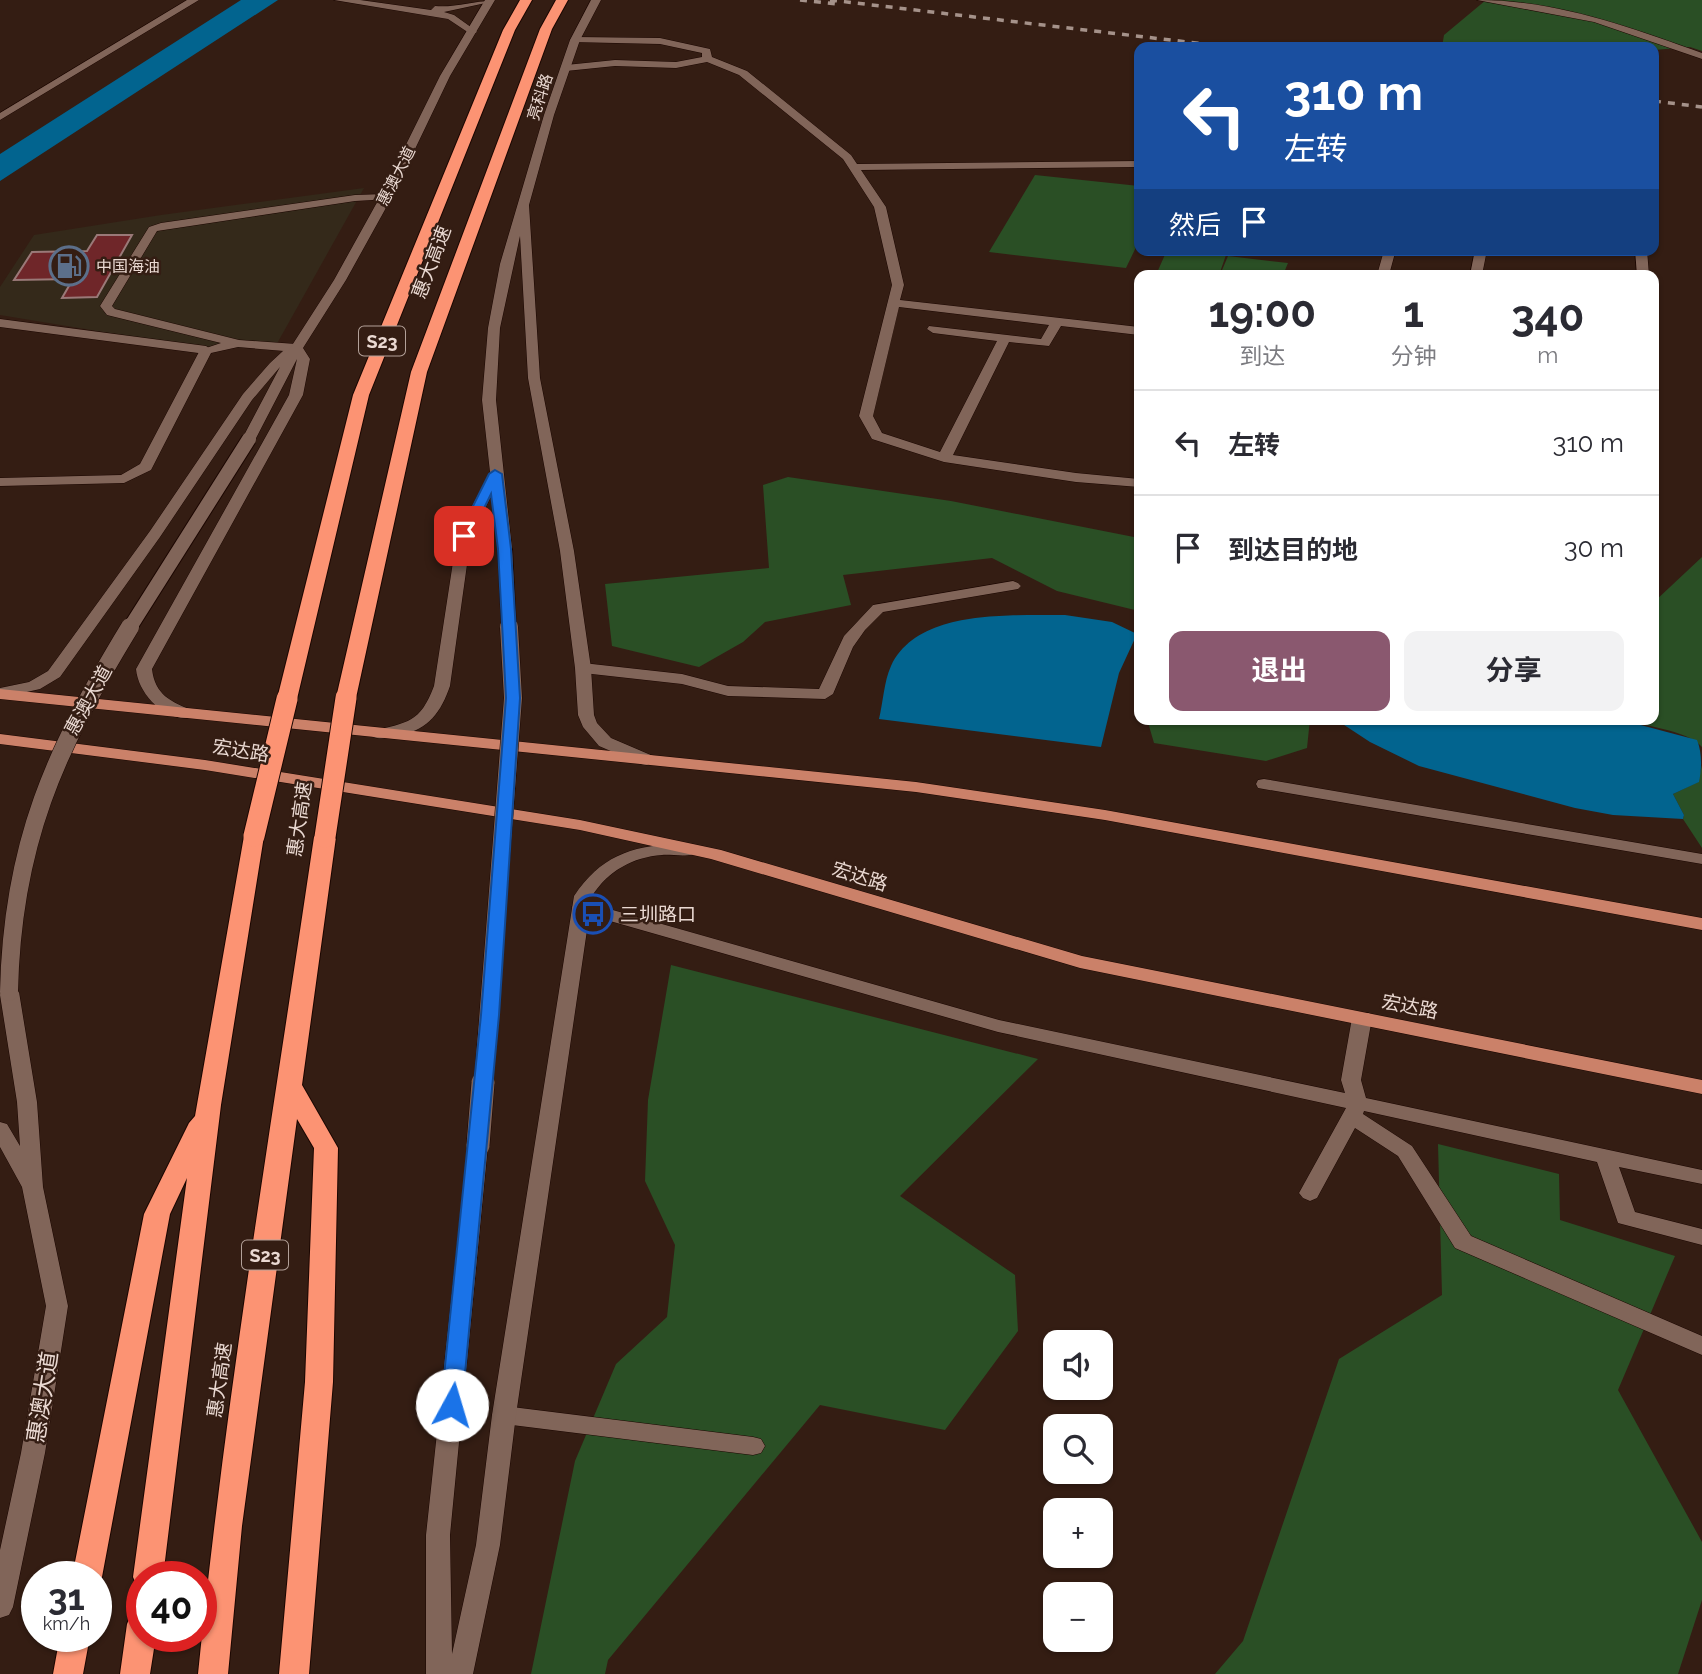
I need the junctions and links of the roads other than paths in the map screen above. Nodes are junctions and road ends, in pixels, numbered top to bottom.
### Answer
1 (194, 0) edge
2 (339, 0) edge
3 (490, 0) edge
4 (526, 0) edge
5 (562, 0) edge
6 (596, 0) edge
7 (1482, 0) edge
8 (411, 8) junction
9 (472, 33) junction
10 (575, 40) junction
11 (1702, 56) edge
12 (707, 58) junction
13 (565, 68) junction
14 (0, 117) edge
15 (1134, 164) edge
16 (856, 167) junction
17 (386, 197) junction
18 (524, 207) junction
19 (894, 303) junction
20 (1058, 322) junction
21 (0, 323) edge
22 (933, 330) dead end
23 (1134, 330) edge
24 (1004, 339) junction
25 (239, 344) junction
26 (296, 348) junction
27 (206, 350) junction
28 (944, 458) junction
29 (495, 474) junction
30 (0, 482) edge
31 (1134, 483) edge
32 (1013, 586) dead end
33 (583, 668) junction
34 (0, 693) edge
35 (188, 714) junction
36 (379, 734) junction
37 (0, 739) edge
38 (671, 764) junction
39 (1264, 784) dead end
40 (715, 855) junction
41 (1702, 859) edge
42 (582, 907) junction
43 (1702, 924) edge
44 (1362, 1018) junction
45 (289, 1084) junction
46 (1702, 1087) edge
47 (209, 1105) junction
48 (1355, 1110) junction
49 (0, 1129) edge
50 (1605, 1155) junction
51 (1702, 1177) edge
52 (33, 1187) junction
53 (1310, 1193) dead end
54 (1702, 1237) edge
55 (1702, 1346) edge
56 (504, 1415) junction
57 (753, 1446) dead end
58 (90, 1561) edge
59 (150, 1561) edge
60 (0, 1607) edge
61 (72, 1652) edge
62 (138, 1652) edge
63 (68, 1674) edge
64 (135, 1674) edge
65 (213, 1674) edge
66 (294, 1674) edge
67 (439, 1674) edge
68 (460, 1674) edge

1 - 14 street
2 - 8 street
3 - 8 street
3 - 9 street, 惠澳大道
4 - 47 highway, 惠大高速 / S23, bridge
5 - 45 highway, 惠大高速 / S23, bridge
6 - 10 street, 亮科路
7 - 11 street
8 - 9 street
9 - 17 street, 惠澳大道
10 - 12 street
10 - 13 street, 亮科路
12 - 13 street
12 - 16 street
13 - 18 street, 亮科路
15 - 16 street
16 - 19 street
17 - 25 street
17 - 26 street, 惠澳大道
18 - 29 street, 亮科路
18 - 33 street
19 - 20 street
19 - 28 street
20 - 23 street
20 - 24 street
21 - 27 street
22 - 24 street
24 - 28 street
25 - 26 street
25 - 27 street
26 - 34 street
26 - 35 street
26 - 52 street, 惠澳大道, bridge
27 - 30 street
28 - 31 street
29 - 36 street
29 - 67 street, 亮科路, bridge
32 - 33 street
33 - 38 street
34 - 35 main road, 宏达路
35 - 36 main road, 宏达路
36 - 38 main road, 宏达路
37 - 40 main road, 宏达路
38 - 43 main road, 宏达路
39 - 41 street
40 - 42 street
40 - 44 main road, 宏达路
42 - 48 street
42 - 56 street
44 - 46 main road, 宏达路
44 - 48 street
45 - 65 highway, 惠大高速 / S23
45 - 66 highway
47 - 58 highway
47 - 59 highway, 惠大高速 / S23
48 - 50 street
48 - 53 street
48 - 55 street
49 - 52 street
50 - 51 street
50 - 54 street
52 - 60 street, 惠澳大道
56 - 57 street
56 - 68 street
61 - 63 highway
62 - 64 highway

